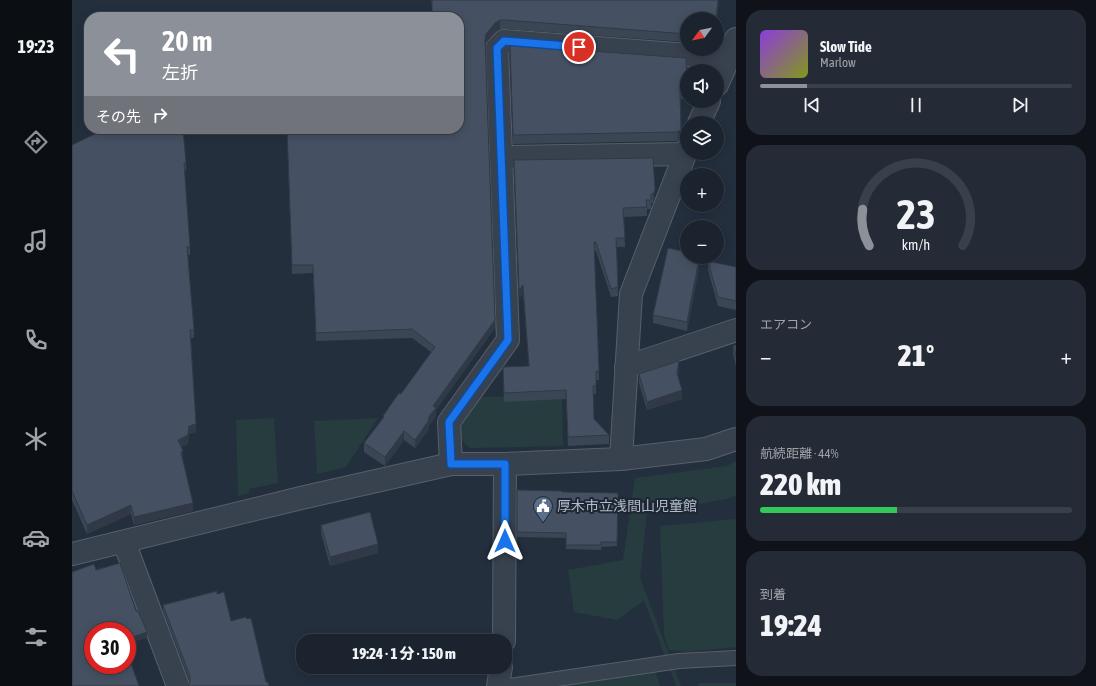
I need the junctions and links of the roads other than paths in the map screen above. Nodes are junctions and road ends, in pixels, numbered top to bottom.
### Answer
1 (733, 48) edge
2 (724, 69) edge
3 (680, 151) edge
4 (501, 157) junction
5 (683, 160) edge
6 (736, 330) edge
7 (626, 367) junction
8 (736, 439) edge
9 (621, 459) junction
10 (451, 464) junction
11 (505, 464) junction
12 (124, 542) junction
13 (72, 554) edge
14 (504, 634) edge
15 (736, 658) edge
16 (500, 674) edge
17 (178, 686) edge
18 (498, 686) edge
19 (510, 686) edge

1 - 2 street
1 - 4 street
3 - 4 street
4 - 10 street
5 - 7 street
6 - 7 street
7 - 9 street
8 - 9 street
9 - 11 street
10 - 11 street
10 - 12 street
11 - 14 street
12 - 13 street
12 - 17 street
15 - 19 lane
16 - 18 street

